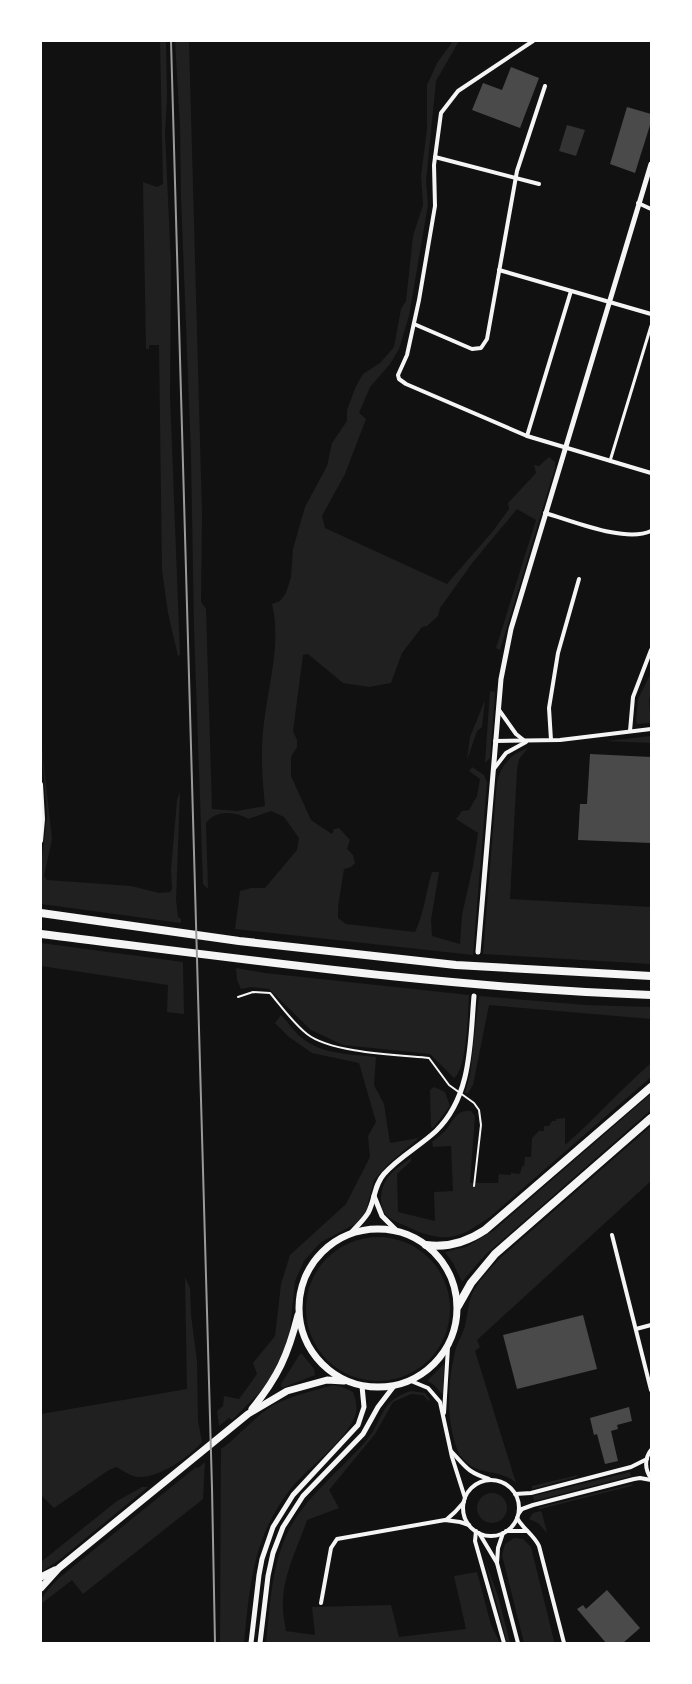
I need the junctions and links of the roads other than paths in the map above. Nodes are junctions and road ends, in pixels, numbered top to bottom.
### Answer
1 (533, 41) edge
2 (545, 86) dead end
3 (435, 157) junction
4 (651, 164) edge
5 (516, 178) junction
6 (539, 184) dead end
7 (638, 203) junction
8 (651, 209) edge
9 (499, 270) junction
10 (571, 291) junction
11 (609, 302) junction
12 (651, 314) edge
13 (414, 324) junction
14 (651, 326) edge
15 (527, 436) junction
16 (565, 448) junction
17 (610, 461) junction
18 (651, 473) edge
19 (545, 513) junction
20 (651, 530) edge
21 (579, 579) dead end
22 (651, 650) edge
23 (498, 709) junction
24 (651, 729) edge
25 (630, 731) junction
26 (551, 740) junction
27 (495, 741) junction
28 (526, 742) junction
29 (493, 770) junction
30 (41, 784) edge
31 (41, 841) edge
32 (41, 914) edge
33 (41, 934) edge
34 (478, 952) dead end
35 (651, 976) edge
36 (651, 995) edge
37 (474, 996) dead end
38 (238, 997) dead end
39 (651, 1087) edge
40 (460, 1094) junction
41 (651, 1118) edge
42 (474, 1186) dead end
43 (374, 1196) junction
44 (397, 1231) junction
45 (350, 1234) junction
46 (612, 1235) dead end
47 (426, 1245) junction
48 (458, 1306) junction
49 (299, 1312) junction
50 (651, 1325) edge
51 (636, 1329) junction
52 (448, 1347) junction
53 (346, 1381) junction
54 (411, 1381) junction
55 (362, 1386) junction
56 (394, 1386) junction
57 (651, 1390) edge
58 (248, 1414) junction
59 (444, 1416) junction
60 (651, 1450) edge
61 (451, 1451) junction
62 (647, 1459) junction
63 (651, 1479) edge
64 (491, 1480) junction
65 (515, 1494) junction
66 (464, 1500) junction
67 (518, 1513) junction
68 (517, 1518) junction
69 (445, 1520) junction
70 (469, 1525) junction
71 (527, 1531) junction
72 (477, 1532) junction
73 (505, 1532) junction
74 (497, 1563) junction
75 (58, 1568) junction
76 (41, 1577) edge
77 (41, 1588) edge
78 (321, 1603) dead end
79 (562, 1638) junction
80 (251, 1643) edge
81 (260, 1643) edge
82 (504, 1643) edge
83 (518, 1643) edge
84 (560, 1643) edge
85 (564, 1643) edge

1 - 3 street
2 - 5 street
3 - 5 street
3 - 13 street
4 - 7 street
5 - 6 street
5 - 9 street
7 - 8 street
7 - 11 street
9 - 10 street
9 - 13 street
10 - 11 street
10 - 15 street
11 - 12 street
11 - 16 street
13 - 15 street
14 - 17 street
15 - 16 street
16 - 17 street
16 - 19 street
17 - 18 street
19 - 20 street
19 - 23 street
21 - 26 street
22 - 25 street
23 - 27 street
23 - 28 street
24 - 25 street
25 - 26 street
26 - 28 street
27 - 28 street
27 - 29 street
28 - 29 street
29 - 34 street
30 - 31 street
32 - 35 highway
33 - 36 highway
37 - 40 street
38 - 40 lane
39 - 47 highway
40 - 42 lane
40 - 43 street
41 - 48 highway
43 - 44 street
43 - 45 street
44 - 45 highway
44 - 47 highway
45 - 49 highway
46 - 51 street
47 - 48 highway
48 - 52 highway
49 - 53 highway
49 - 58 highway
50 - 51 street
51 - 57 street
52 - 54 highway
52 - 59 street
53 - 55 highway
53 - 58 highway
54 - 56 highway
54 - 59 street
55 - 56 highway
55 - 80 street
56 - 81 street
58 - 75 highway
59 - 61 street
60 - 62 street
61 - 64 street
61 - 66 street
62 - 63 street
62 - 65 street
63 - 67 street
64 - 65 street
64 - 66 street
65 - 67 street
66 - 69 street
66 - 70 street
67 - 68 street
68 - 71 street
68 - 73 street
69 - 70 street
69 - 78 street
70 - 72 street
71 - 73 street
71 - 79 street
72 - 73 street
72 - 74 street
72 - 82 street
73 - 74 street
74 - 83 street
75 - 76 highway
75 - 77 highway
79 - 84 street
79 - 85 street

